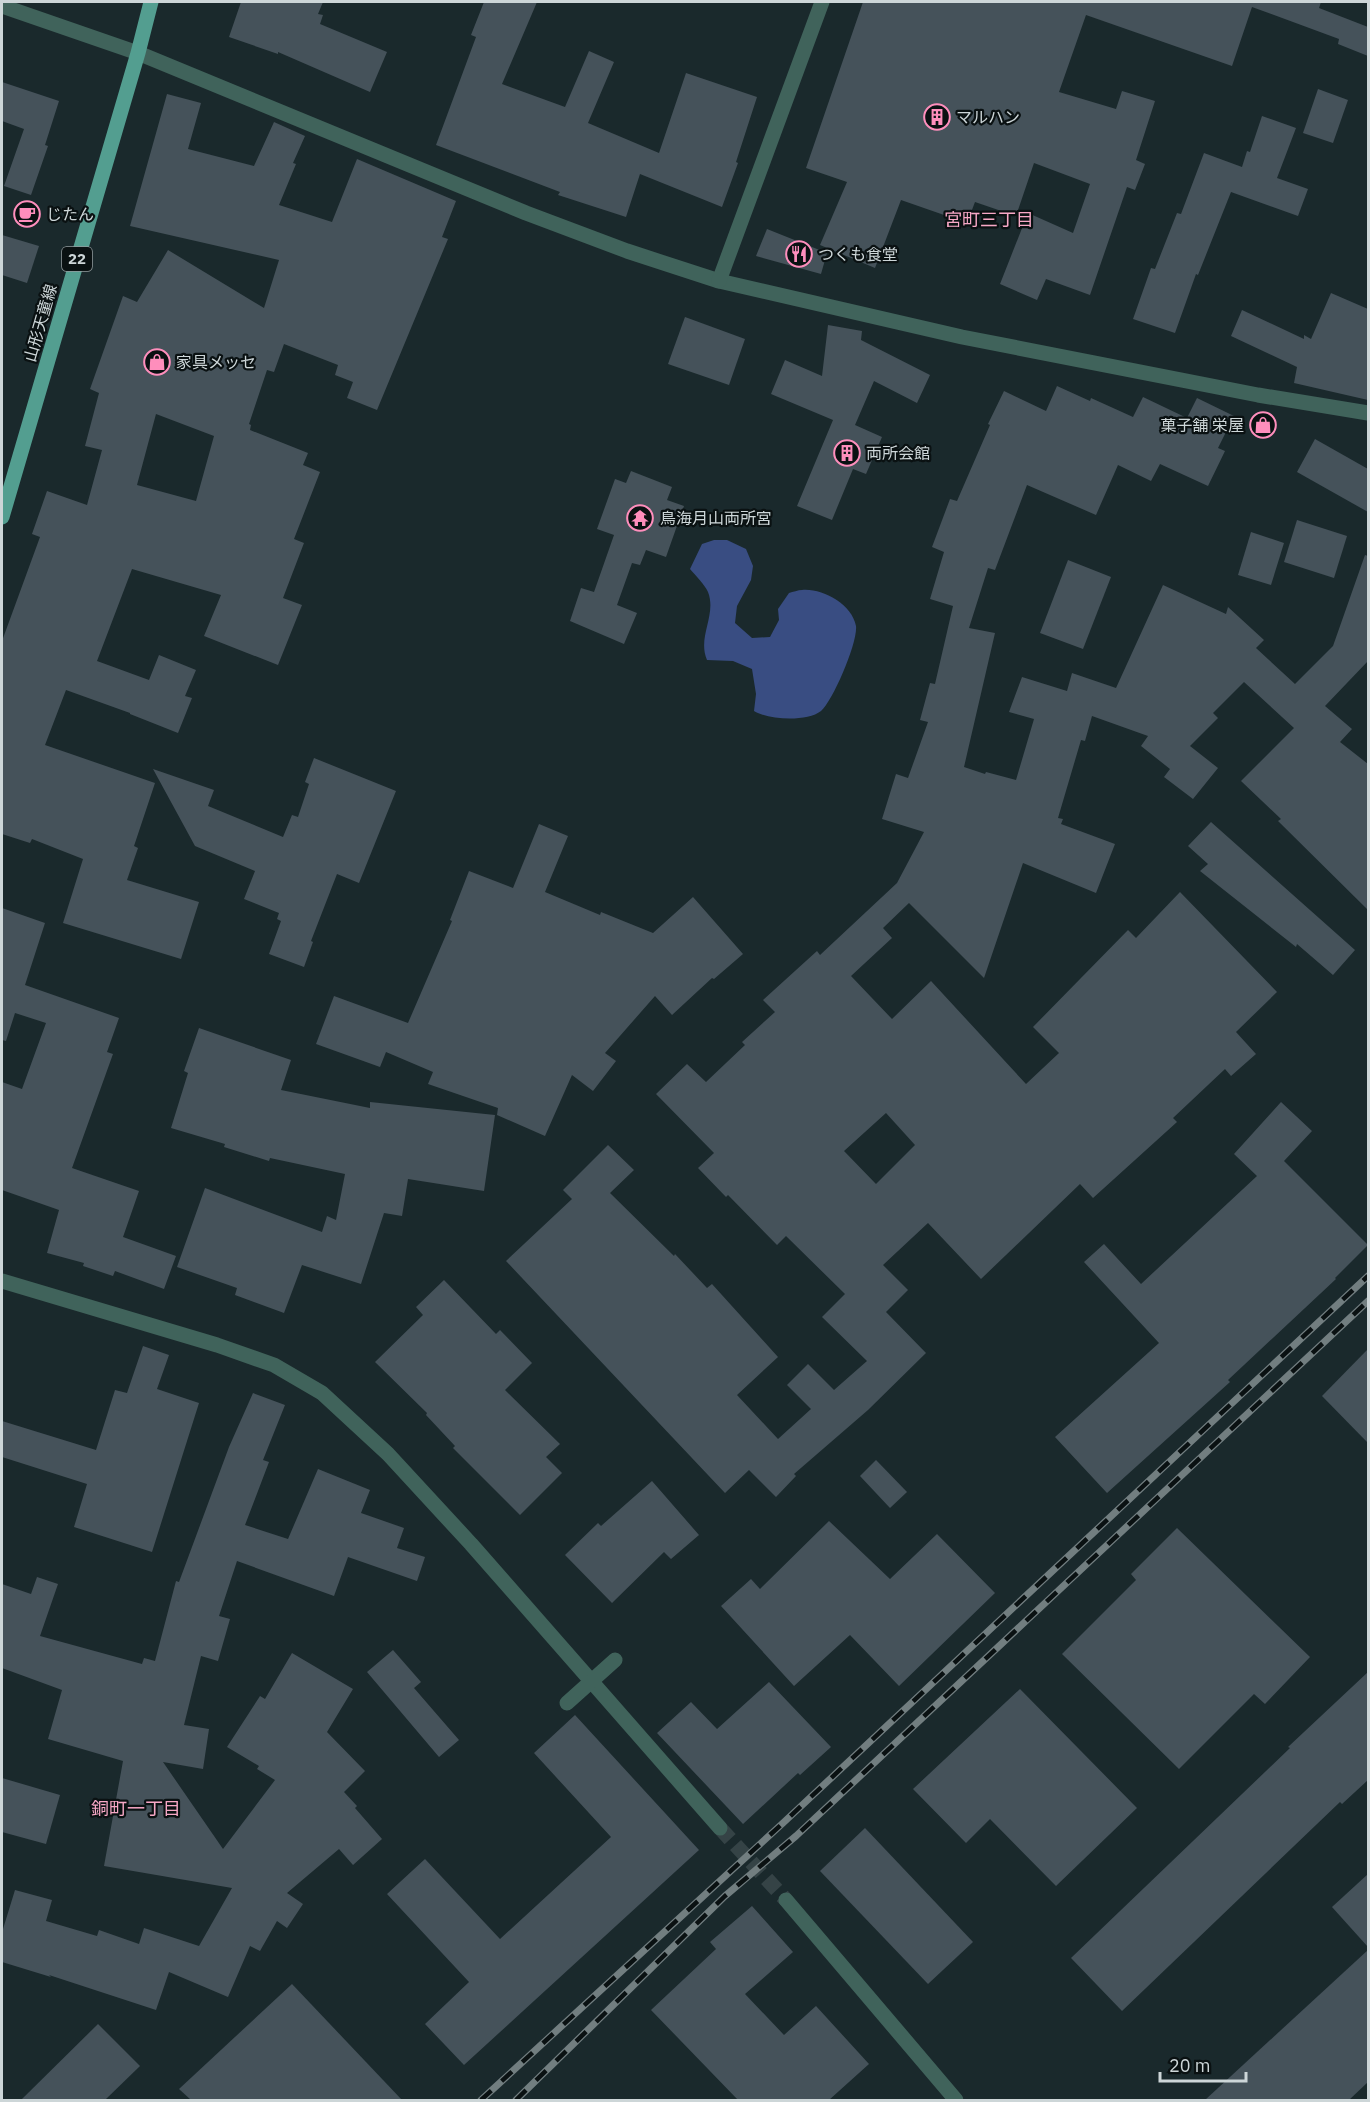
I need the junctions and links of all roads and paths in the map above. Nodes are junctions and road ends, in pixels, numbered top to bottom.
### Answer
1 (151, 2) edge
2 (822, 2) edge
3 (2, 6) edge
4 (138, 52) junction
5 (719, 281) junction
6 (1368, 413) edge
7 (2, 517) edge
8 (2, 1281) edge
9 (615, 1660) dead end
10 (567, 1704) dead end
11 (720, 1828) tunnel mouth
12 (786, 1900) tunnel mouth
13 (956, 2100) edge

1 - 4 main road, 山形天童線 / 22
2 - 5 street
3 - 4 street
4 - 5 street
4 - 7 main road, 山形天童線 / 22
5 - 6 street
8 - 11 street
9 - 10 street, bridge
12 - 13 street

